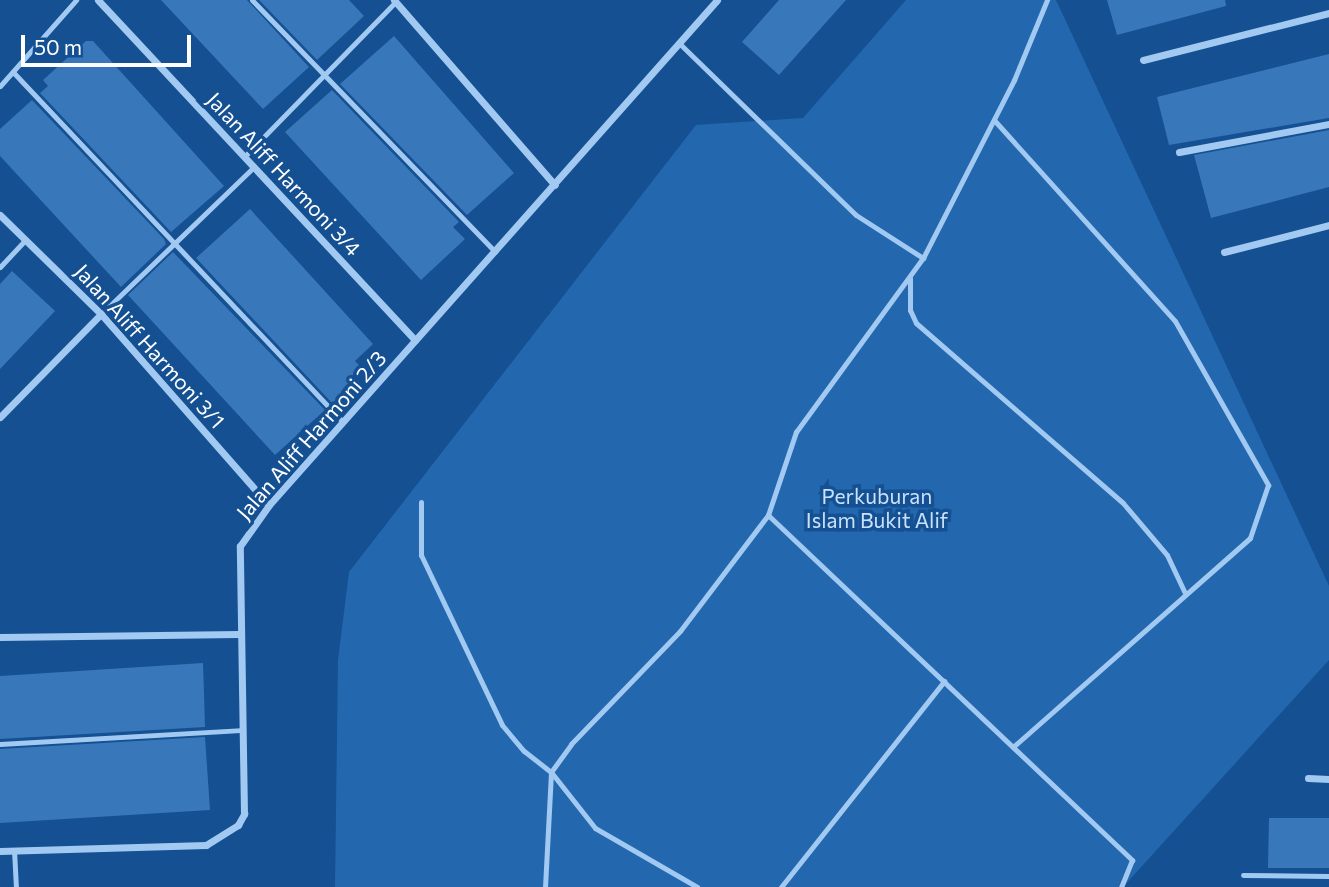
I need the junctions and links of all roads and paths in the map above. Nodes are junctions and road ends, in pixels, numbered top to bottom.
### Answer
1 (76, 0) edge
2 (97, 0) edge
3 (252, 0) edge
4 (717, 0) edge
5 (1047, 0) edge
6 (395, 1) edge
7 (1329, 13) edge
8 (680, 44) junction
9 (1143, 60) dead end
10 (13, 72) junction
11 (323, 76) junction
12 (0, 86) edge
13 (994, 120) junction
14 (1329, 124) edge
15 (1179, 152) dead end
16 (244, 156) junction
17 (254, 167) junction
18 (555, 185) junction
19 (0, 215) edge
20 (1329, 225) edge
21 (26, 240) junction
22 (177, 246) junction
23 (495, 252) junction
24 (1224, 252) dead end
25 (922, 258) junction
26 (0, 267) edge
27 (910, 277) junction
28 (101, 314) junction
29 (415, 340) junction
30 (0, 417) edge
31 (344, 422) junction
32 (421, 502) dead end
33 (269, 505) junction
34 (768, 515) junction
35 (1185, 593) junction
36 (239, 634) junction
37 (0, 638) edge
38 (944, 681) junction
39 (241, 730) junction
40 (0, 744) edge
41 (1013, 747) junction
42 (551, 772) junction
43 (1308, 778) dead end
44 (1329, 779) edge
45 (14, 850) junction
46 (0, 851) edge
47 (1243, 875) dead end
48 (1329, 876) edge
49 (16, 887) edge
50 (545, 887) edge
51 (697, 887) edge
52 (781, 887) edge
53 (1121, 887) edge

1 - 10 lane
2 - 16 street, Jalan Aliff Harmoni 3/4
3 - 11 lane
4 - 8 street, Jalan Aliff Harmoni 2/3
5 - 13 lane
6 - 11 lane
6 - 18 street
7 - 9 street
8 - 18 street, Jalan Aliff Harmoni 2/3
8 - 25 lane
10 - 12 lane
10 - 22 lane
11 - 16 lane
11 - 23 lane
13 - 25 lane
13 - 35 lane
14 - 15 street
16 - 17 street, Jalan Aliff Harmoni 3/4
17 - 22 lane
17 - 29 street, Jalan Aliff Harmoni 3/4
18 - 23 street, Jalan Aliff Harmoni 2/3
19 - 21 street, Jalan Aliff Harmoni 3/1
20 - 24 street
21 - 26 lane
21 - 28 street, Jalan Aliff Harmoni 3/1
22 - 28 lane
22 - 31 lane
23 - 29 street, Jalan Aliff Harmoni 2/3
25 - 27 lane
27 - 34 lane
27 - 35 lane
28 - 30 street
28 - 33 street, Jalan Aliff Harmoni 3/1
29 - 31 street, Jalan Aliff Harmoni 2/3
31 - 33 street, Jalan Aliff Harmoni 2/3
32 - 42 lane
33 - 36 street, Jalan Aliff Harmoni 2/3
34 - 38 lane
34 - 42 lane
35 - 41 lane
36 - 37 street
36 - 39 street, Jalan Aliff Harmoni 2/3
38 - 41 lane
38 - 52 lane
39 - 40 lane
39 - 45 street, Jalan Aliff Harmoni 2/3
41 - 53 lane
42 - 50 lane
42 - 51 lane
43 - 44 street
45 - 46 street, Jalan Aliff Harmoni 2/3
45 - 49 lane
47 - 48 lane

